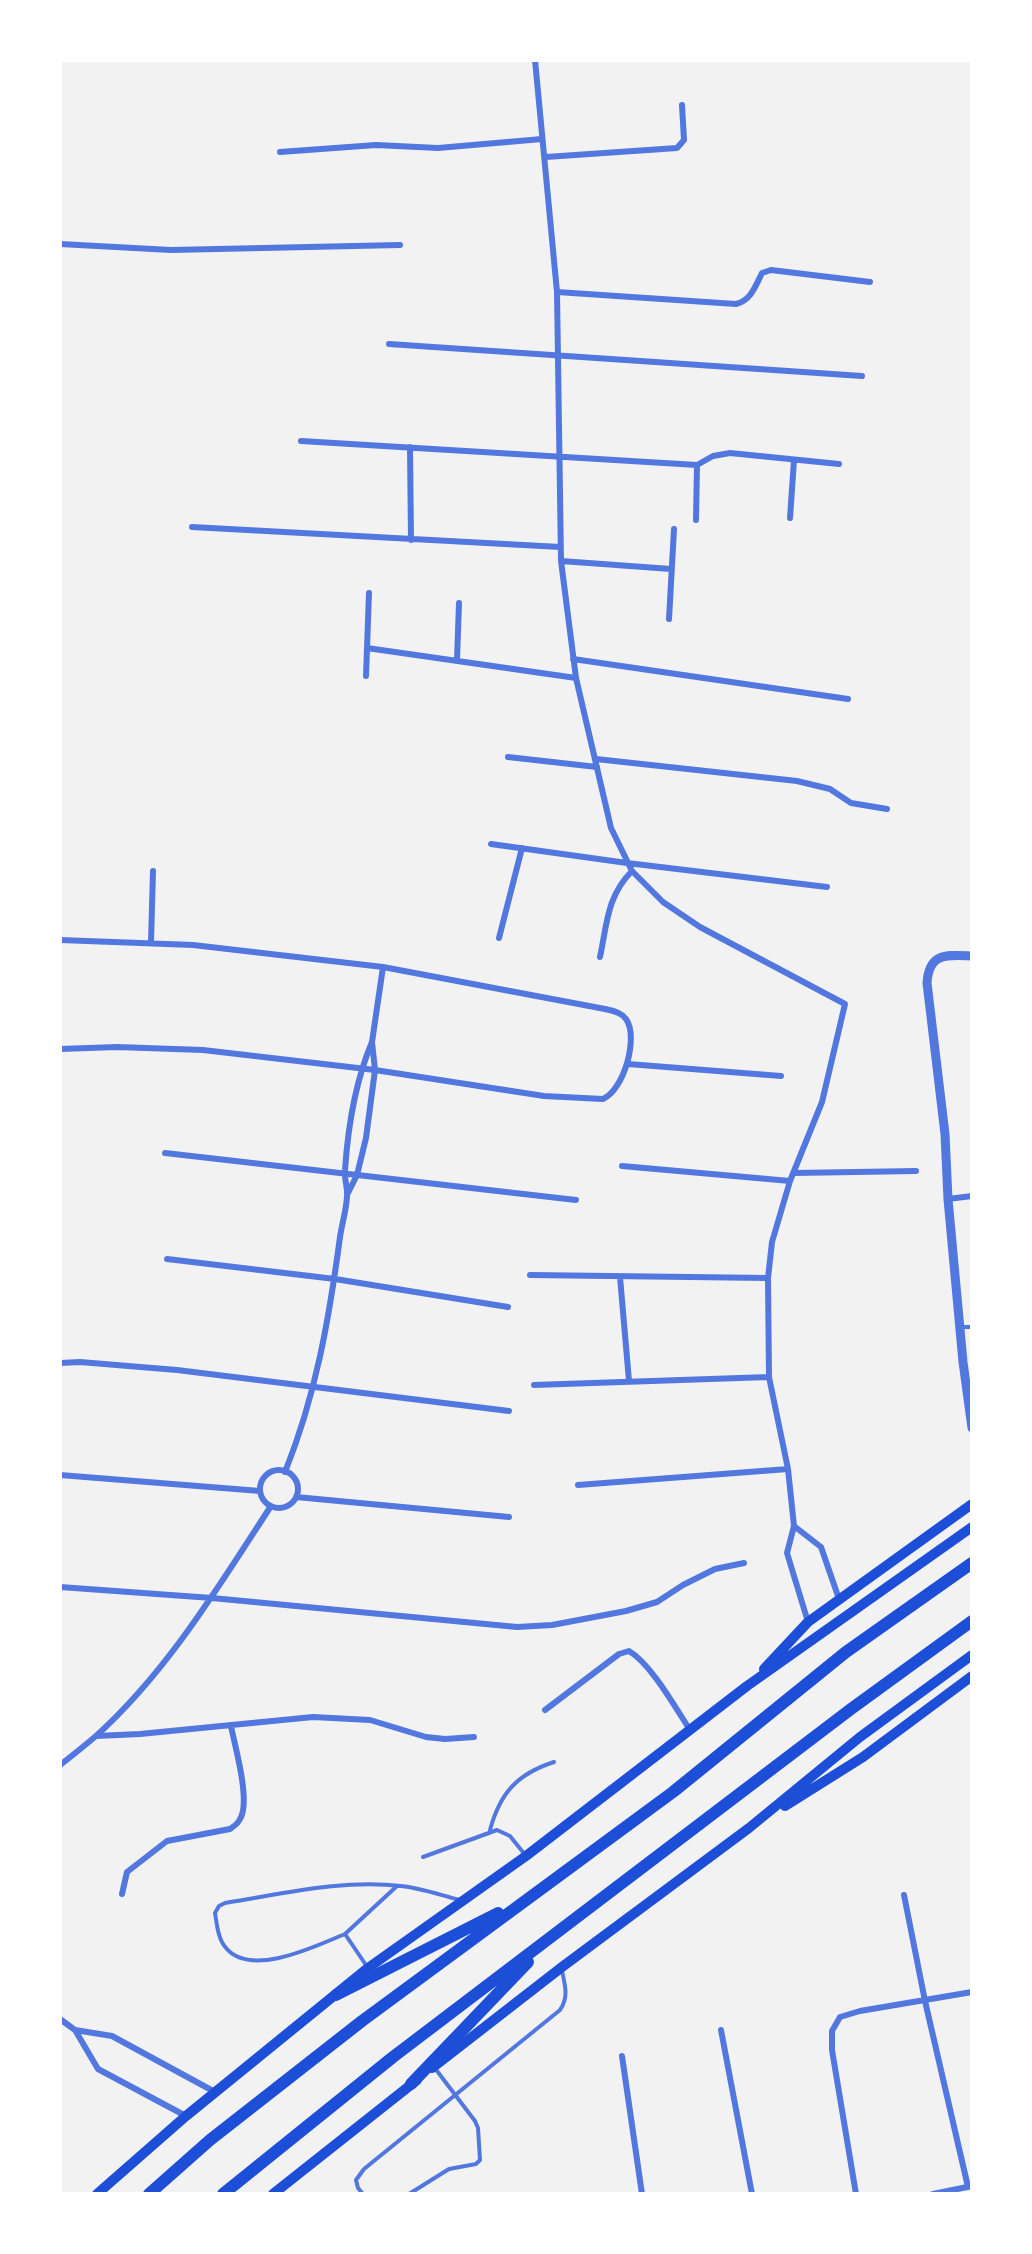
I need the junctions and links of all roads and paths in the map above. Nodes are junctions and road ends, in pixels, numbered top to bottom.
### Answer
1 (535, 60) edge
2 (682, 105) dead end
3 (542, 139) junction
4 (280, 152) dead end
5 (546, 157) junction
6 (60, 244) edge
7 (400, 246) dead end
8 (870, 282) dead end
9 (557, 292) junction
10 (389, 344) dead end
11 (559, 354) junction
12 (862, 376) dead end
13 (301, 441) dead end
14 (410, 447) junction
15 (558, 456) junction
16 (794, 460) junction
17 (839, 464) dead end
18 (697, 465) junction
19 (790, 518) dead end
20 (696, 520) dead end
21 (192, 527) dead end
22 (674, 529) dead end
23 (411, 540) junction
24 (560, 547) junction
25 (561, 561) junction
26 (671, 569) junction
27 (369, 592) dead end
28 (459, 603) dead end
29 (669, 619) dead end
30 (367, 648) junction
31 (573, 659) junction
32 (457, 660) junction
33 (366, 676) dead end
34 (576, 678) junction
35 (848, 699) dead end
36 (508, 757) dead end
37 (596, 763) junction
38 (886, 809) dead end
39 (491, 844) dead end
40 (522, 848) junction
41 (627, 863) junction
42 (153, 871) dead end
43 (632, 872) junction
44 (827, 887) dead end
45 (500, 938) dead end
46 (60, 940) edge
47 (151, 942) junction
48 (972, 956) edge
49 (600, 957) dead end
50 (383, 967) junction
51 (372, 1042) junction
52 (60, 1049) edge
53 (628, 1064) junction
54 (360, 1069) junction
55 (375, 1070) junction
56 (781, 1076) dead end
57 (165, 1153) dead end
58 (622, 1166) dead end
59 (916, 1171) dead end
60 (344, 1173) junction
61 (794, 1173) junction
62 (357, 1174) junction
63 (790, 1181) junction
64 (347, 1194) junction
65 (972, 1196) edge
66 (576, 1200) dead end
67 (948, 1200) junction
68 (167, 1259) dead end
69 (530, 1275) dead end
70 (620, 1277) junction
71 (768, 1278) junction
72 (335, 1279) junction
73 (508, 1307) dead end
74 (960, 1327) junction
75 (972, 1327) edge
76 (60, 1363) edge
77 (769, 1377) junction
78 (629, 1381) junction
79 (534, 1385) dead end
80 (314, 1387) junction
81 (509, 1411) dead end
82 (972, 1428) edge
83 (788, 1469) junction
84 (285, 1472) junction
85 (60, 1475) edge
86 (578, 1485) dead end
87 (260, 1491) junction
88 (296, 1497) junction
89 (972, 1504) edge
90 (271, 1506) junction
91 (509, 1517) dead end
92 (794, 1526) junction
93 (972, 1527) edge
94 (744, 1563) dead end
95 (972, 1563) edge
96 (60, 1587) edge
97 (212, 1598) junction
98 (840, 1600) junction
99 (972, 1621) edge
100 (808, 1622) junction
101 (972, 1654) edge
102 (972, 1676) edge
103 (747, 1686) junction
104 (545, 1710) dead end
105 (231, 1726) junction
106 (690, 1730) junction
107 (96, 1736) junction
108 (474, 1737) dead end
109 (554, 1762) dead end
110 (60, 1765) edge
111 (749, 1828) junction
112 (490, 1830) junction
113 (526, 1856) junction
114 (423, 1857) dead end
115 (398, 1886) junction
116 (122, 1894) dead end
117 (904, 1895) dead end
118 (529, 1897) junction
119 (462, 1901) junction
120 (556, 1933) junction
121 (345, 1934) junction
122 (561, 1967) junction
123 (368, 1968) junction
124 (972, 1992) edge
125 (336, 1995) junction
126 (925, 2001) junction
127 (60, 2019) edge
128 (75, 2030) junction
129 (721, 2030) dead end
130 (622, 2056) dead end
131 (434, 2067) junction
132 (411, 2084) junction
133 (216, 2092) junction
134 (456, 2094) junction
135 (186, 2116) junction
136 (970, 2186) edge
137 (955, 2192) edge
138 (97, 2194) edge
139 (149, 2194) edge
140 (223, 2194) edge
141 (273, 2194) edge
142 (363, 2194) edge
143 (410, 2194) edge
144 (642, 2194) edge
145 (752, 2194) edge
146 (856, 2194) edge
147 (933, 2194) edge

1 - 3 street
2 - 5 street
3 - 4 street
3 - 5 street
5 - 9 street
6 - 7 street
8 - 9 street
9 - 11 street
10 - 11 street
11 - 12 street
11 - 15 street
13 - 14 street
14 - 15 street
14 - 23 street
15 - 18 street
15 - 24 street
16 - 17 street
16 - 18 street
16 - 19 street
18 - 20 street
21 - 23 street
22 - 26 street
23 - 24 street
24 - 25 street
25 - 26 street
25 - 31 street
26 - 29 street
27 - 30 street
28 - 32 street
30 - 32 street
30 - 33 street
31 - 34 street
31 - 35 street
32 - 34 street
34 - 37 street
36 - 37 street
37 - 38 street
37 - 41 street
39 - 40 street
40 - 41 street
40 - 45 street
41 - 43 street
41 - 44 street
42 - 47 street
43 - 49 street
43 - 61 street
46 - 47 street
47 - 50 street
48 - 67 street
50 - 51 street
50 - 53 street
51 - 54 street
51 - 55 street
52 - 54 street
53 - 55 street
53 - 56 street
54 - 55 street
54 - 60 street
55 - 62 street
57 - 60 street
58 - 63 street
59 - 61 street
60 - 62 street
60 - 64 street
61 - 63 street
62 - 64 street
62 - 66 street
63 - 71 street
64 - 72 street
65 - 67 street
67 - 74 street
68 - 72 street
69 - 70 street
70 - 71 street
70 - 78 street
71 - 77 street
72 - 73 street
72 - 80 street
74 - 75 lane
74 - 82 street
76 - 80 street
77 - 78 street
77 - 83 street
78 - 79 street
80 - 81 street
80 - 84 street
83 - 86 street
83 - 92 street
84 - 87 street
84 - 88 street
85 - 87 street
87 - 90 street
88 - 90 street
88 - 91 street
89 - 98 main road
90 - 97 street
92 - 98 street
92 - 100 street
93 - 103 main road
94 - 97 street
95 - 118 main road
96 - 97 street
97 - 107 street
98 - 100 main road
99 - 120 main road
100 - 103 main road
101 - 111 main road
102 - 111 main road
103 - 106 main road
104 - 106 street
105 - 107 street
105 - 108 street
105 - 116 street
106 - 113 main road
107 - 110 street
109 - 112 lane
111 - 122 main road
112 - 113 lane
112 - 114 lane
113 - 119 main road
115 - 119 lane
115 - 121 lane
115 - 121 lane
117 - 126 street
118 - 125 main road
118 - 139 main road
119 - 123 main road
120 - 132 main road
120 - 140 main road
121 - 123 lane
122 - 131 main road
122 - 134 lane
123 - 125 main road
124 - 126 street
125 - 133 main road
126 - 136 street
126 - 146 street
127 - 128 street
128 - 133 street
128 - 135 street
129 - 145 street
130 - 144 street
131 - 132 main road
131 - 134 lane
132 - 141 main road
133 - 135 main road
134 - 142 lane
134 - 143 lane
135 - 138 main road
136 - 137 street
137 - 147 street

